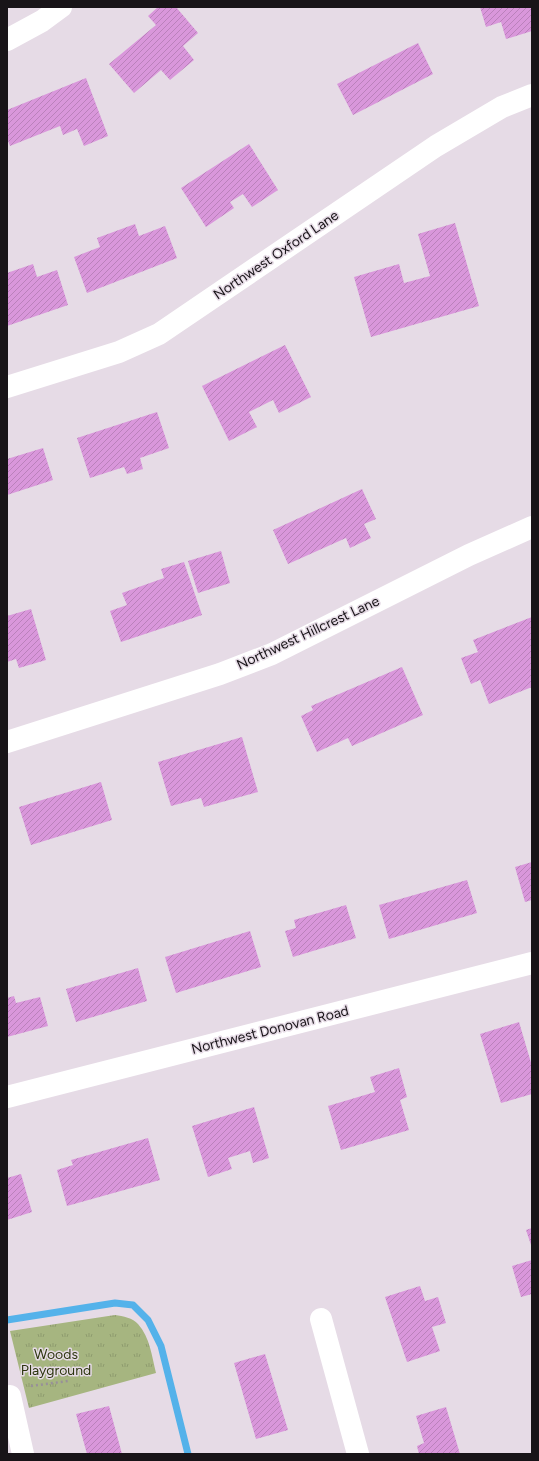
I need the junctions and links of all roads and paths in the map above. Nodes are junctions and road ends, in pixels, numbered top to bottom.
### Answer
1 (61, 7) edge
2 (7, 40) edge
3 (532, 96) edge
4 (7, 387) edge
5 (532, 527) edge
6 (7, 742) edge
7 (532, 963) edge
8 (7, 1097) edge
9 (321, 1319) dead end
10 (68, 1381) dead end
11 (10, 1396) joint
12 (23, 1454) edge
13 (358, 1454) edge

1 - 2 street
3 - 4 street, Northwest Oxford Lane
5 - 6 street, Northwest Hillcrest Lane
7 - 8 street, Northwest Donovan Road
9 - 13 street
10 - 11 path
11 - 12 street

